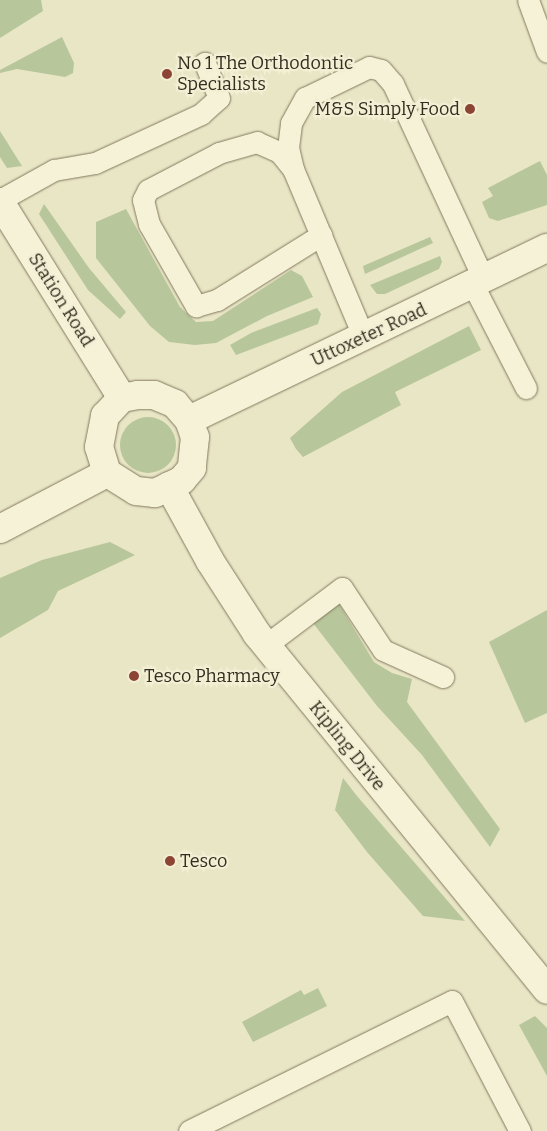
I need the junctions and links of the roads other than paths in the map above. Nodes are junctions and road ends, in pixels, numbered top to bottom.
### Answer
1 (531, 4) edge
2 (547, 52) edge
3 (205, 63) dead end
4 (293, 169) junction
5 (0, 201) edge
6 (321, 235) junction
7 (547, 248) edge
8 (479, 283) junction
9 (364, 338) junction
10 (526, 388) dead end
11 (122, 398) junction
12 (189, 420) junction
13 (107, 473) junction
14 (169, 486) junction
15 (0, 529) edge
16 (266, 645) junction
17 (443, 677) dead end
18 (547, 990) edge
19 (189, 1131) edge
20 (520, 1131) edge

1 - 2 lane
3 - 5 lane
4 - 6 lane
4 - 6 lane
4 - 8 lane
5 - 11 main road, Station Road
6 - 9 lane
7 - 8 main road, Uttoxeter Road
8 - 9 main road, Uttoxeter Road
8 - 10 lane
9 - 12 main road, Uttoxeter Road
11 - 12 main road
11 - 13 main road
12 - 14 main road
13 - 14 main road
13 - 15 main road
14 - 16 main road, Kipling Drive
16 - 17 lane
16 - 18 main road, Kipling Drive
19 - 20 lane

